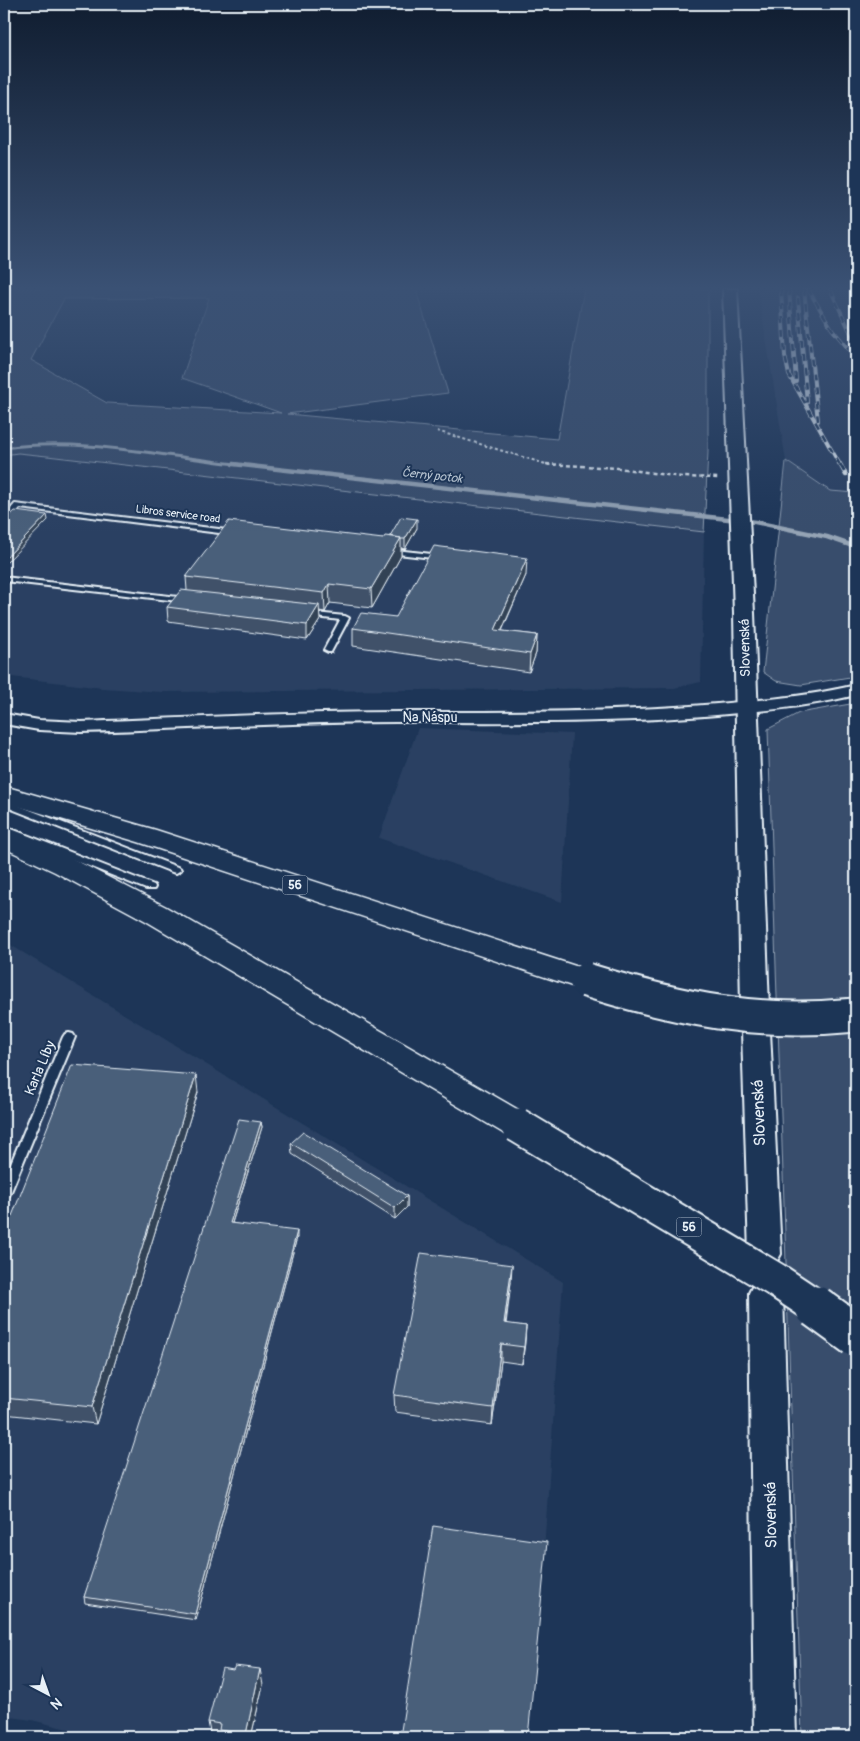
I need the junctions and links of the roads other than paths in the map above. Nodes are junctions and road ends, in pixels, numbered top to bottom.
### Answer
1 (733, 370) edge
2 (4, 521) edge
3 (247, 534) edge
4 (376, 549) edge
5 (445, 558) edge
6 (4, 579) edge
7 (196, 601) edge
8 (299, 613) edge
9 (328, 650) dead end
10 (856, 690) edge
11 (745, 707) junction
12 (4, 719) edge
13 (4, 794) edge
14 (4, 803) edge
15 (4, 829) edge
16 (4, 838) edge
17 (176, 870) dead end
18 (150, 887) dead end
19 (856, 1015) edge
20 (69, 1037) dead end
21 (4, 1194) edge
22 (765, 1254) dead end
23 (766, 1293) dead end
24 (856, 1336) edge
25 (775, 1737) edge

1 - 11 street, Slovenská
2 - 3 lane, Libros service road
4 - 5 lane
6 - 7 lane
8 - 9 lane
10 - 11 street, Na Náspu
11 - 12 street, Na Náspu
11 - 22 street, Slovenská
13 - 19 highway, 56, bridge
14 - 17 lane
15 - 18 lane
16 - 24 highway, 56, bridge
20 - 21 lane, Karla Líby
23 - 25 street, Slovenská

